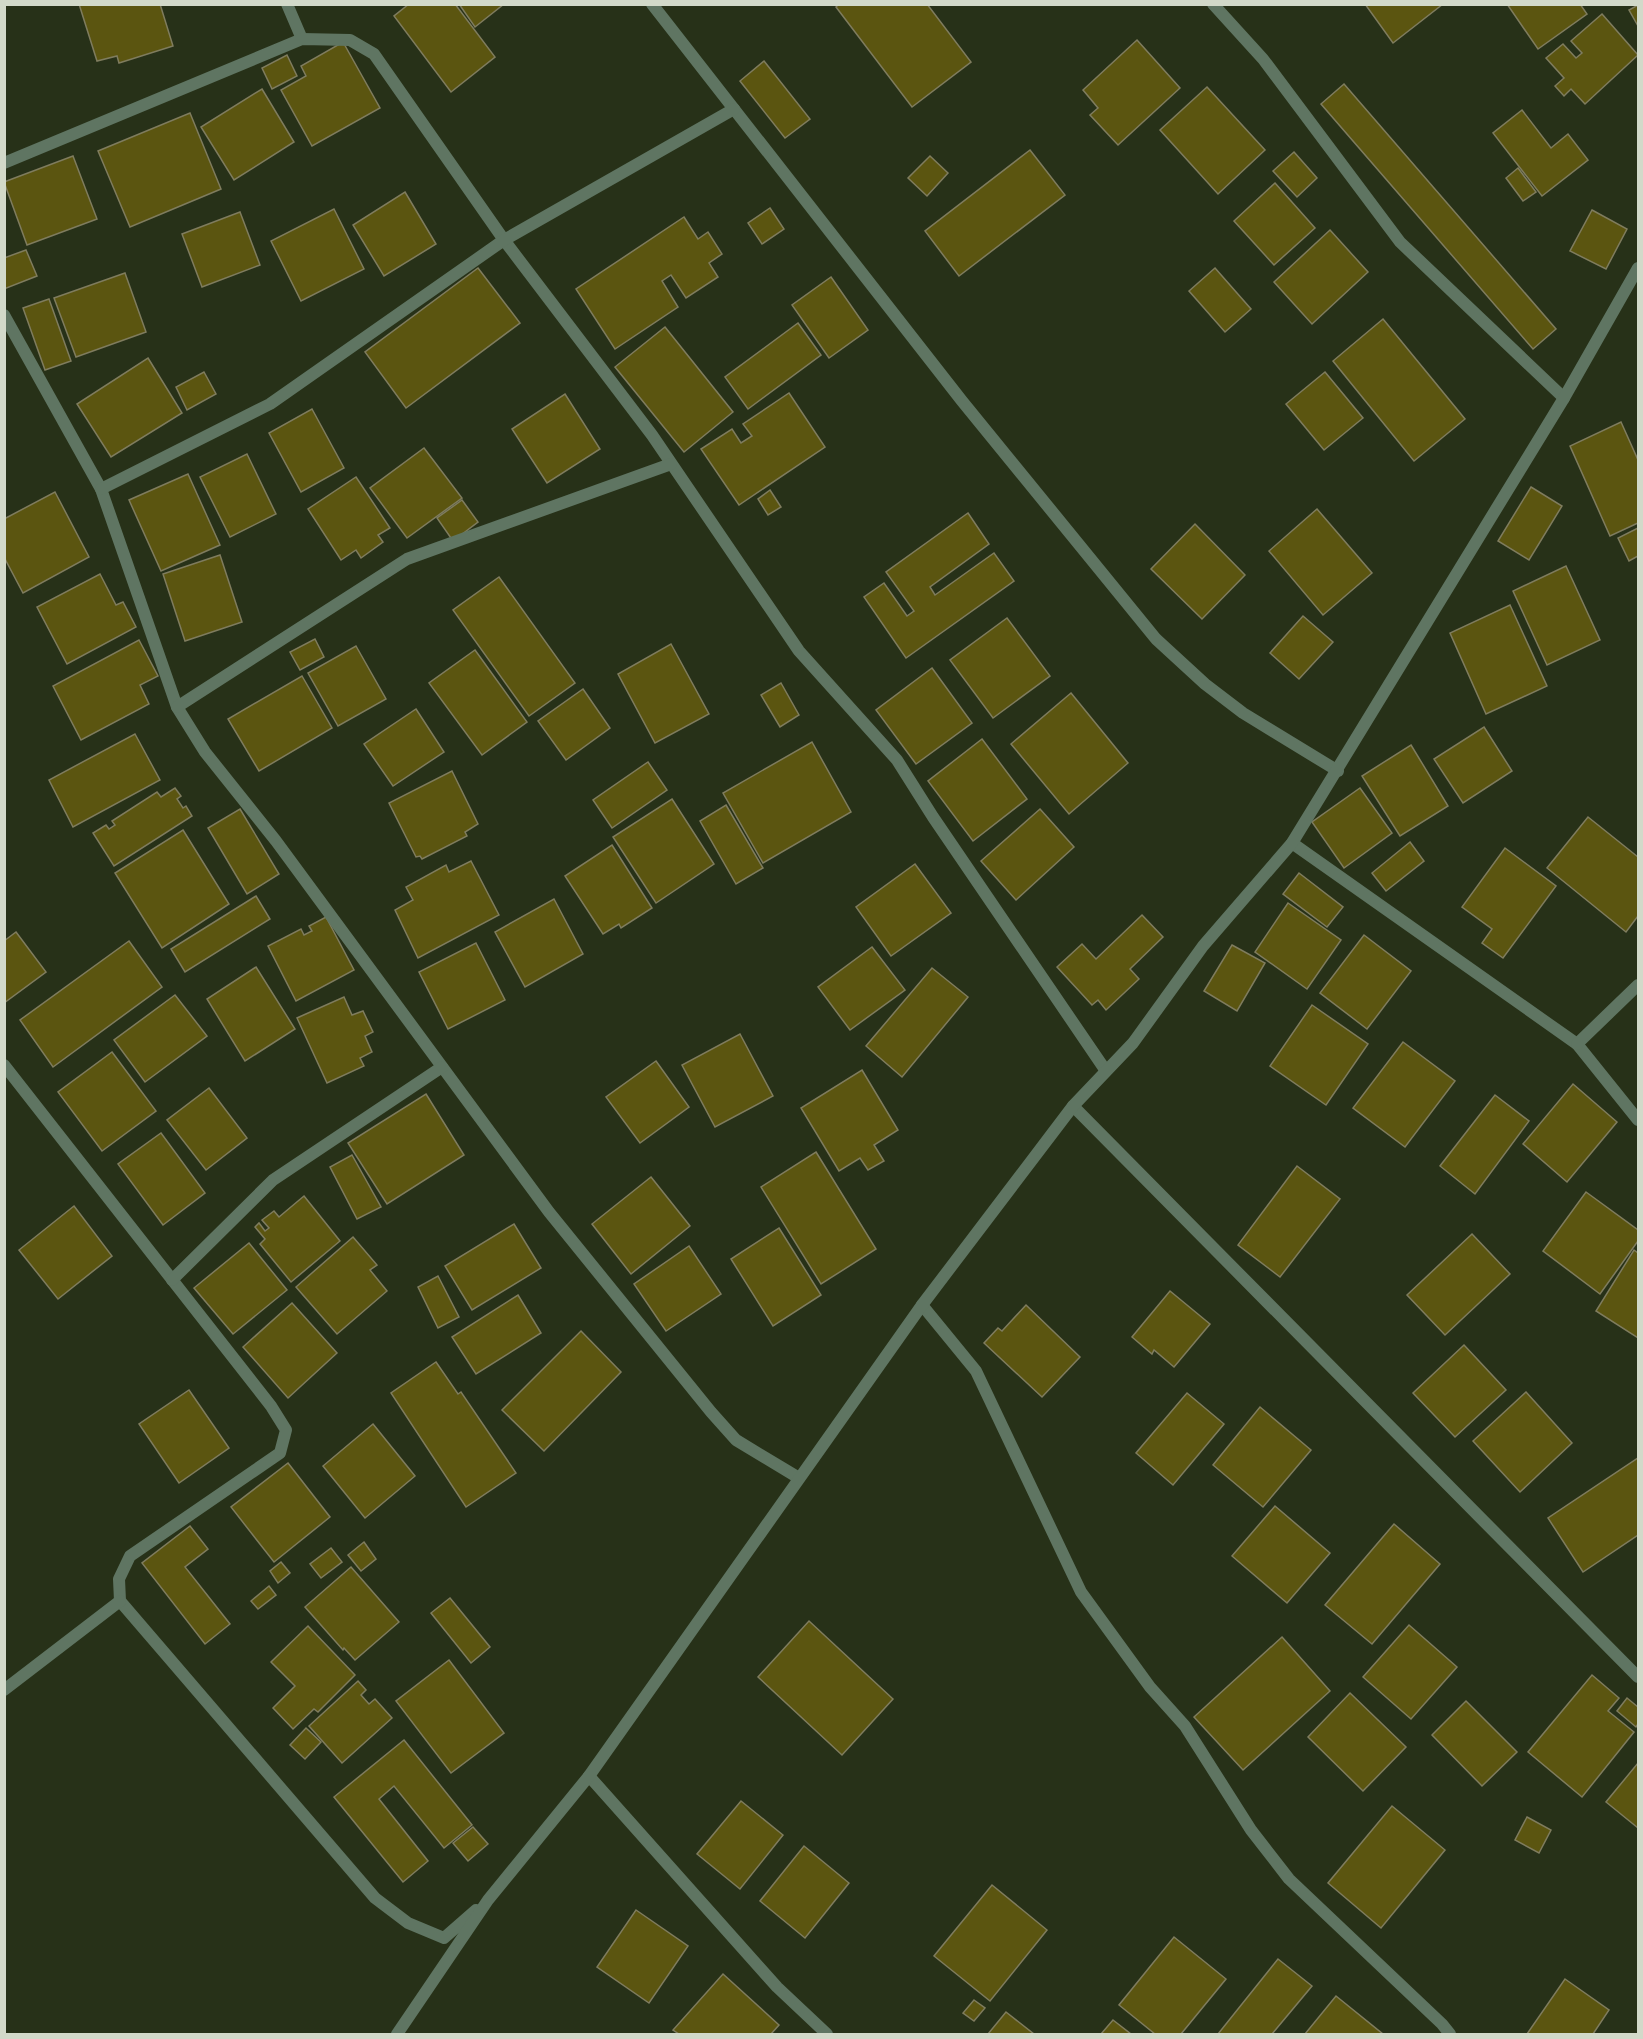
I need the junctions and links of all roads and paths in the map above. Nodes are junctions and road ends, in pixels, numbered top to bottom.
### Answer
1 (286, 4) edge
2 (652, 4) edge
3 (1213, 4) edge
4 (302, 39) junction
5 (734, 109) junction
6 (4, 163) edge
7 (504, 240) junction
8 (1638, 268) edge
9 (4, 315) edge
10 (1564, 398) junction
11 (671, 464) junction
12 (101, 489) junction
13 (177, 707) junction
14 (1338, 771) junction
15 (1292, 843) junction
16 (1638, 985) edge
17 (1577, 1044) junction
18 (4, 1065) edge
19 (442, 1067) junction
20 (1106, 1071) junction
21 (1073, 1106) junction
22 (1638, 1120) edge
23 (172, 1280) junction
24 (922, 1305) junction
25 (799, 1478) junction
26 (120, 1601) junction
27 (1638, 1677) edge
28 (4, 1690) edge
29 (589, 1776) junction
30 (488, 1900) junction
31 (397, 2034) edge
32 (827, 2034) edge
33 (1450, 2034) edge

1 - 4 street
2 - 5 street
3 - 10 street
4 - 6 street
4 - 7 street
5 - 7 street
5 - 14 street
7 - 11 street
7 - 12 street
8 - 10 street
9 - 12 street
10 - 14 street
11 - 13 street
11 - 20 street
12 - 13 street
13 - 19 street
14 - 15 street
15 - 17 street
15 - 20 street
16 - 17 street
17 - 22 street
18 - 23 street
19 - 23 street
19 - 25 street
20 - 21 street
21 - 24 street
21 - 27 street
23 - 26 street
24 - 25 street
24 - 33 street
25 - 29 street
26 - 28 street
26 - 30 street
29 - 30 street
29 - 32 street
30 - 31 street

